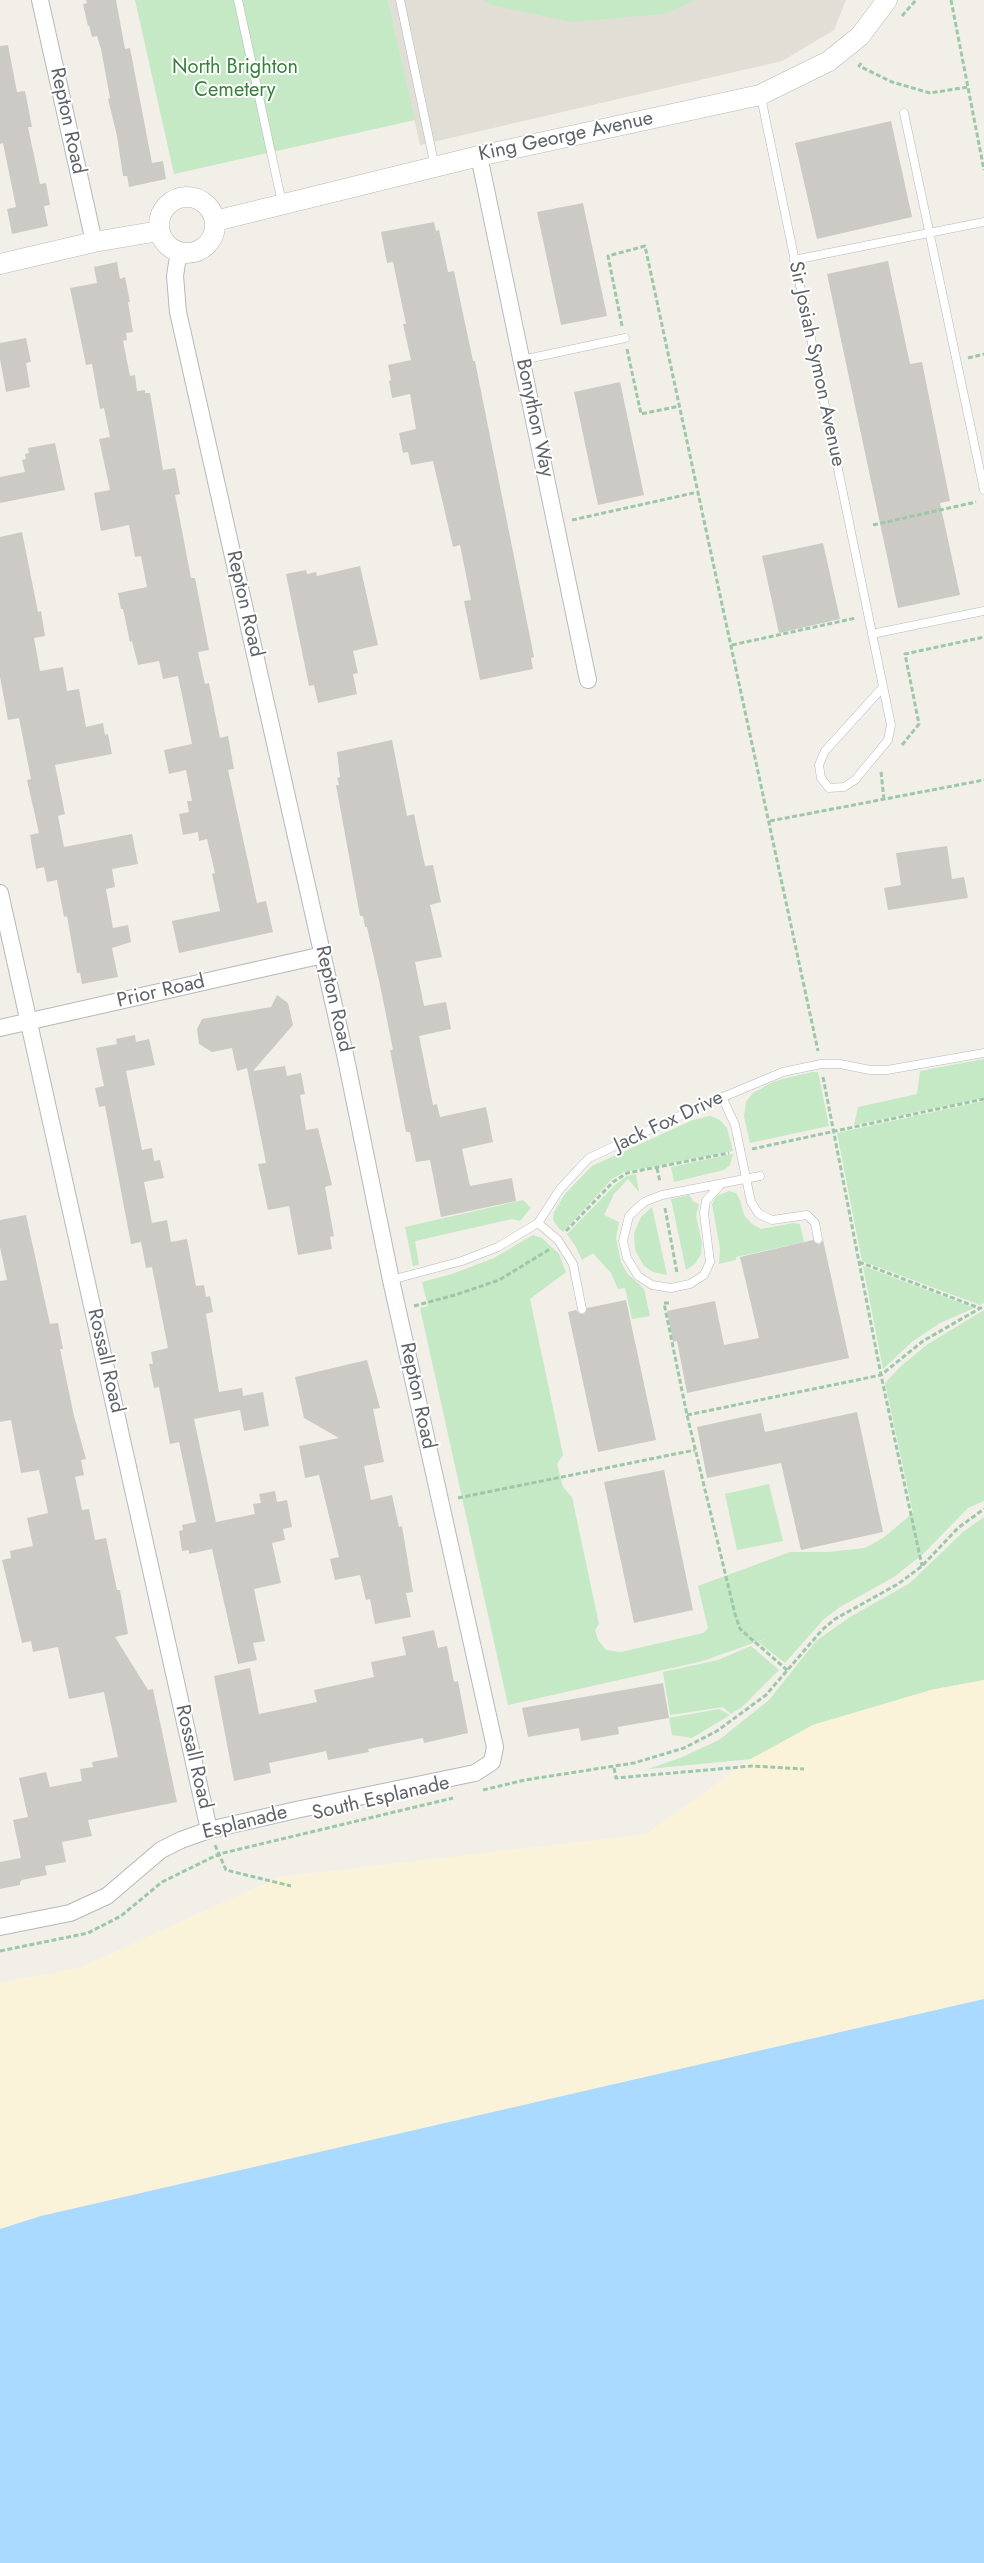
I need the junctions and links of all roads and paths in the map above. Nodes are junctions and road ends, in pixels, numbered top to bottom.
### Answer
1 (40, 0) edge
2 (238, 0) edge
3 (400, 0) edge
4 (887, 0) edge
5 (952, 0) edge
6 (859, 66) dead end
7 (968, 87) junction
8 (760, 94) junction
9 (904, 114) dead end
10 (479, 156) junction
11 (435, 167) junction
12 (984, 170) edge
13 (282, 204) junction
14 (215, 221) junction
15 (984, 222) edge
16 (159, 231) junction
17 (929, 233) junction
18 (94, 242) junction
19 (645, 246) dead end
20 (181, 252) junction
21 (794, 260) junction
22 (0, 264) edge
23 (625, 338) dead end
24 (522, 360) junction
25 (984, 490) edge
26 (698, 492) junction
27 (976, 502) dead end
28 (556, 524) junction
29 (873, 525) dead end
30 (984, 611) edge
31 (859, 617) dead end
32 (872, 634) junction
33 (984, 637) edge
34 (732, 645) junction
35 (588, 680) dead end
36 (883, 687) junction
37 (896, 752) dead end
38 (885, 766) dead end
39 (984, 780) edge
40 (884, 800) junction
41 (770, 821) junction
42 (0, 892) edge
43 (323, 955) junction
44 (29, 1021) junction
45 (0, 1028) edge
46 (984, 1053) edge
47 (821, 1064) junction
48 (722, 1097) junction
49 (658, 1168) dead end
50 (760, 1176) dead end
51 (746, 1179) junction
52 (720, 1185) junction
53 (662, 1195) junction
54 (538, 1223) junction
55 (818, 1239) dead end
56 (859, 1262) junction
57 (391, 1280) junction
58 (679, 1286) junction
59 (982, 1307) edge
60 (582, 1309) dead end
61 (881, 1376) junction
62 (687, 1415) junction
63 (695, 1450) junction
64 (440, 1501) junction
65 (984, 1509) edge
66 (922, 1566) junction
67 (787, 1670) junction
68 (495, 1747) joint
69 (614, 1768) junction
70 (804, 1768) dead end
71 (474, 1792) dead end
72 (457, 1797) dead end
73 (209, 1830) junction
74 (219, 1854) junction
75 (291, 1886) dead end
76 (0, 1927) edge
77 (0, 1951) edge

1 - 18 street, Repton Road
2 - 13 lane
3 - 11 lane
4 - 8 street, King George Avenue
5 - 7 path
6 - 7 path
7 - 12 path
8 - 10 street, King George Avenue
8 - 21 lane, Sir Josiah Symon Avenue
9 - 17 lane
10 - 11 street, King George Avenue
10 - 24 street, Bonython Way
11 - 13 street, King George Avenue
13 - 14 street, King George Avenue
14 - 16 street
14 - 20 street
15 - 17 lane
16 - 18 street
16 - 20 street
17 - 21 lane
17 - 25 lane
18 - 22 street
19 - 26 path
20 - 43 street, Repton Road
21 - 32 lane, Sir Josiah Symon Avenue
23 - 24 lane
24 - 28 street, Bonython Way
26 - 28 path
26 - 34 path
27 - 29 path
28 - 35 street, Bonython Way
30 - 32 lane
31 - 34 path
32 - 36 lane, Sir Josiah Symon Avenue
33 - 37 path
34 - 41 path
36 - 36 lane, Sir Josiah Symon Avenue
38 - 40 path
39 - 40 path
40 - 41 path
41 - 47 path
42 - 44 street, Rossall Road
43 - 44 street, Prior Road
43 - 57 street, Repton Road
44 - 45 street, Prior Road
44 - 73 street, Rossall Road
46 - 47 lane, Jack Fox Drive
47 - 48 lane, Jack Fox Drive
47 - 56 path
48 - 51 lane
48 - 54 lane, Jack Fox Drive
49 - 53 path
50 - 51 lane
51 - 52 lane
51 - 55 lane
52 - 53 lane
52 - 58 lane
53 - 58 path
53 - 58 lane
54 - 57 lane, Jack Fox Drive
54 - 60 lane
56 - 59 path
56 - 61 path
57 - 64 street, Repton Road
58 - 62 path
59 - 61 path
61 - 62 path
61 - 66 path
62 - 63 path
63 - 64 path
63 - 67 path
64 - 68 street, Repton Road
65 - 66 path, South Esplanade
66 - 67 path, South Esplanade
67 - 69 path, South Esplanade
68 - 73 street, Esplanade
69 - 70 path
69 - 71 path, South Esplanade
72 - 74 path, South Esplanade
73 - 76 street, Esplanade
74 - 75 path
74 - 77 path, South Esplanade

